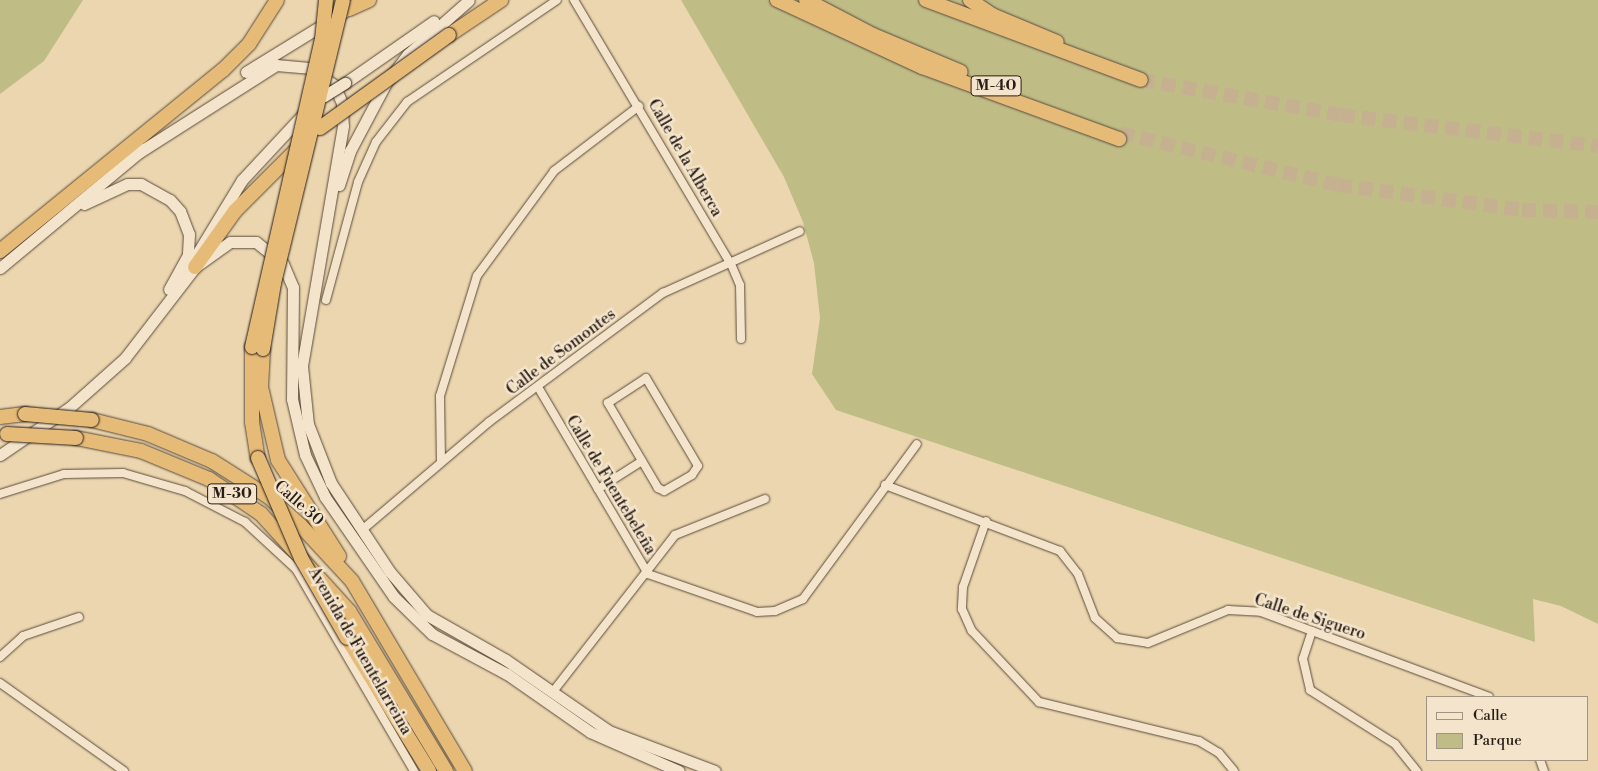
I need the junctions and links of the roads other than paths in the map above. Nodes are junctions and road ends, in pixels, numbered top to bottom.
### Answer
1 (326, 0) edge
2 (365, 0) edge
3 (369, 0) edge
4 (467, 0) edge
5 (501, 0) edge
6 (557, 0) edge
7 (574, 0) edge
8 (777, 0) edge
9 (806, 0) edge
10 (926, 0) edge
11 (970, 0) edge
12 (276, 3) edge
13 (346, 5) edge
14 (1116, 72) junction
15 (1141, 80) tunnel mouth
16 (638, 106) junction
17 (138, 153) junction
18 (51, 225) junction
19 (800, 231) dead end
20 (0, 251) edge
21 (320, 256) junction
22 (731, 264) junction
23 (195, 267) junction
24 (0, 268) edge
25 (183, 280) junction
26 (326, 300) dead end
27 (154, 317) junction
28 (741, 339) dead end
29 (258, 348) junction
30 (538, 387) junction
31 (0, 417) edge
32 (4, 434) edge
33 (917, 444) dead end
34 (0, 455) edge
35 (441, 461) junction
36 (642, 461) junction
37 (885, 484) junction
38 (598, 489) junction
39 (0, 494) edge
40 (765, 498) dead end
41 (986, 521) junction
42 (362, 530) junction
43 (648, 574) junction
44 (352, 581) junction
45 (79, 617) dead end
46 (1312, 630) junction
47 (0, 657) edge
48 (0, 683) edge
49 (552, 693) junction
50 (1486, 696) edge
51 (124, 771) edge
52 (414, 771) edge
53 (429, 771) edge
54 (446, 771) edge
55 (465, 771) edge
56 (680, 771) edge
57 (715, 771) edge
58 (1234, 771) edge
59 (1417, 771) edge

1 - 29 highway, bridge
2 - 13 main road
3 - 13 highway
4 - 21 main road
4 - 25 main road, bridge
5 - 23 highway, bridge
6 - 26 street
7 - 16 street, Calle de la Alberca
8 - 9 highway, M-40
10 - 14 highway
11 - 14 highway
12 - 20 highway
13 - 17 main road
13 - 29 highway, bridge
14 - 15 highway
16 - 22 street, Calle de la Alberca
16 - 35 street
17 - 18 main road
17 - 21 main road
18 - 24 main road
18 - 27 main road
19 - 22 street, Calle de Somontes
21 - 42 main road
22 - 28 street, Calle de la Alberca
22 - 30 street, Calle de Somontes
23 - 25 main road
23 - 56 main road
25 - 27 main road
27 - 34 main road
29 - 44 highway
29 - 53 highway, bridge
30 - 35 street, Calle de Somontes
30 - 38 street, Calle de Fuentebeleña
31 - 44 highway, Calle 30 / M-30, bridge
32 - 54 highway, Calle 30 / M-30, bridge
33 - 37 street, Calle de Fuentebeleña
35 - 42 street, Calle de Somontes
36 - 36 street
36 - 38 street
37 - 41 street, Calle de Siguero
37 - 43 street, Calle de Fuentebeleña
38 - 43 street, Calle de Fuentebeleña
39 - 52 street, Avenida de Fuentelarreina
40 - 43 street
41 - 46 street, Calle de Siguero
41 - 58 street
42 - 49 main road
43 - 49 street
44 - 55 highway, Calle 30 / M-30
45 - 47 street
46 - 50 street, Calle de Siguero
46 - 59 street
48 - 51 street
49 - 57 main road

